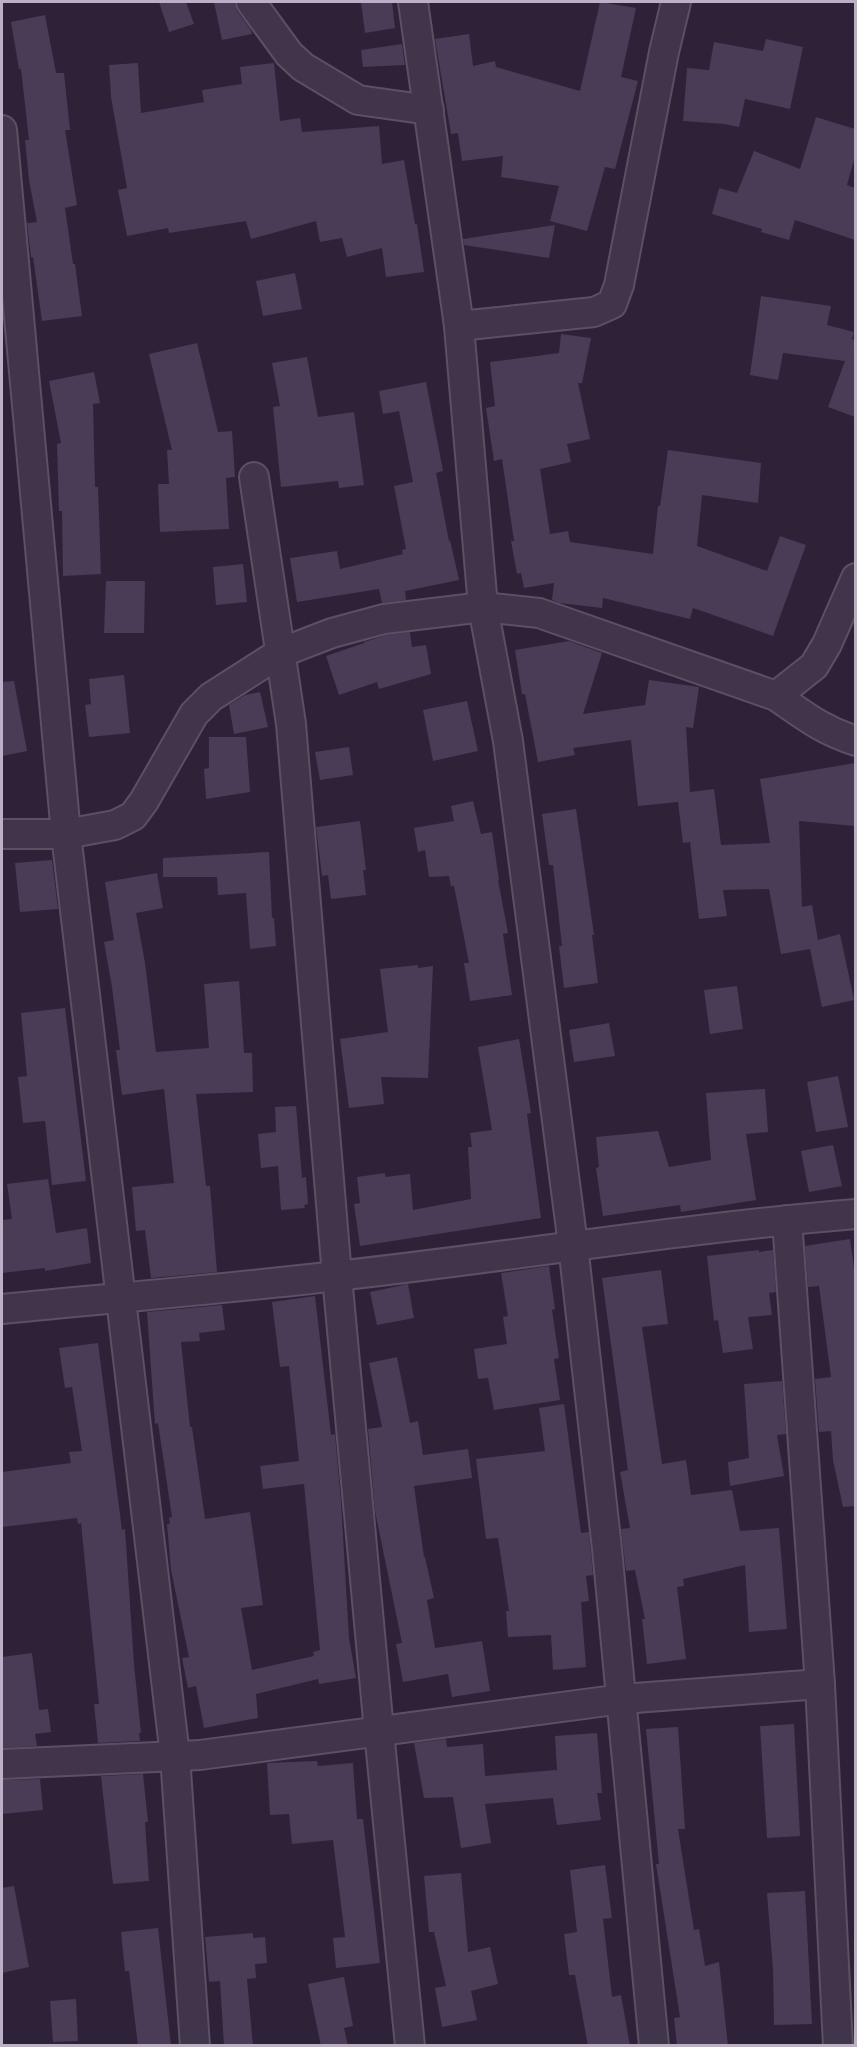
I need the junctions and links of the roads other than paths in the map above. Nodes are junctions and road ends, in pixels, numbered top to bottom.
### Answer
1 (251, 2) edge
2 (413, 2) edge
3 (676, 2) edge
4 (429, 110) junction
5 (2, 130) edge
6 (459, 326) junction
7 (254, 477) dead end
8 (855, 578) edge
9 (483, 607) junction
10 (280, 653) junction
11 (776, 696) junction
12 (855, 741) edge
13 (2, 834) edge
14 (66, 834) junction
15 (855, 1214) edge
16 (787, 1220) junction
17 (573, 1245) junction
18 (337, 1276) junction
19 (122, 1298) junction
20 (2, 1310) edge
21 (820, 1684) junction
22 (622, 1699) junction
23 (379, 1731) junction
24 (176, 1756) junction
25 (2, 1764) edge
26 (195, 2046) edge
27 (410, 2046) edge
28 (654, 2046) edge
29 (838, 2046) edge

1 - 4 street
2 - 4 street
3 - 6 street
4 - 6 street
5 - 14 street
6 - 9 street
7 - 10 street
8 - 11 street
9 - 10 street
9 - 11 street
9 - 17 street
10 - 14 street
10 - 18 street
11 - 12 street
13 - 14 street
14 - 19 street
15 - 16 street
16 - 17 street
16 - 21 street
17 - 18 street
17 - 22 street
18 - 19 street
18 - 23 street
19 - 20 street
19 - 24 street
21 - 22 street
21 - 29 street
22 - 23 street
22 - 28 street
23 - 24 street
23 - 27 street
24 - 25 street
24 - 26 street

